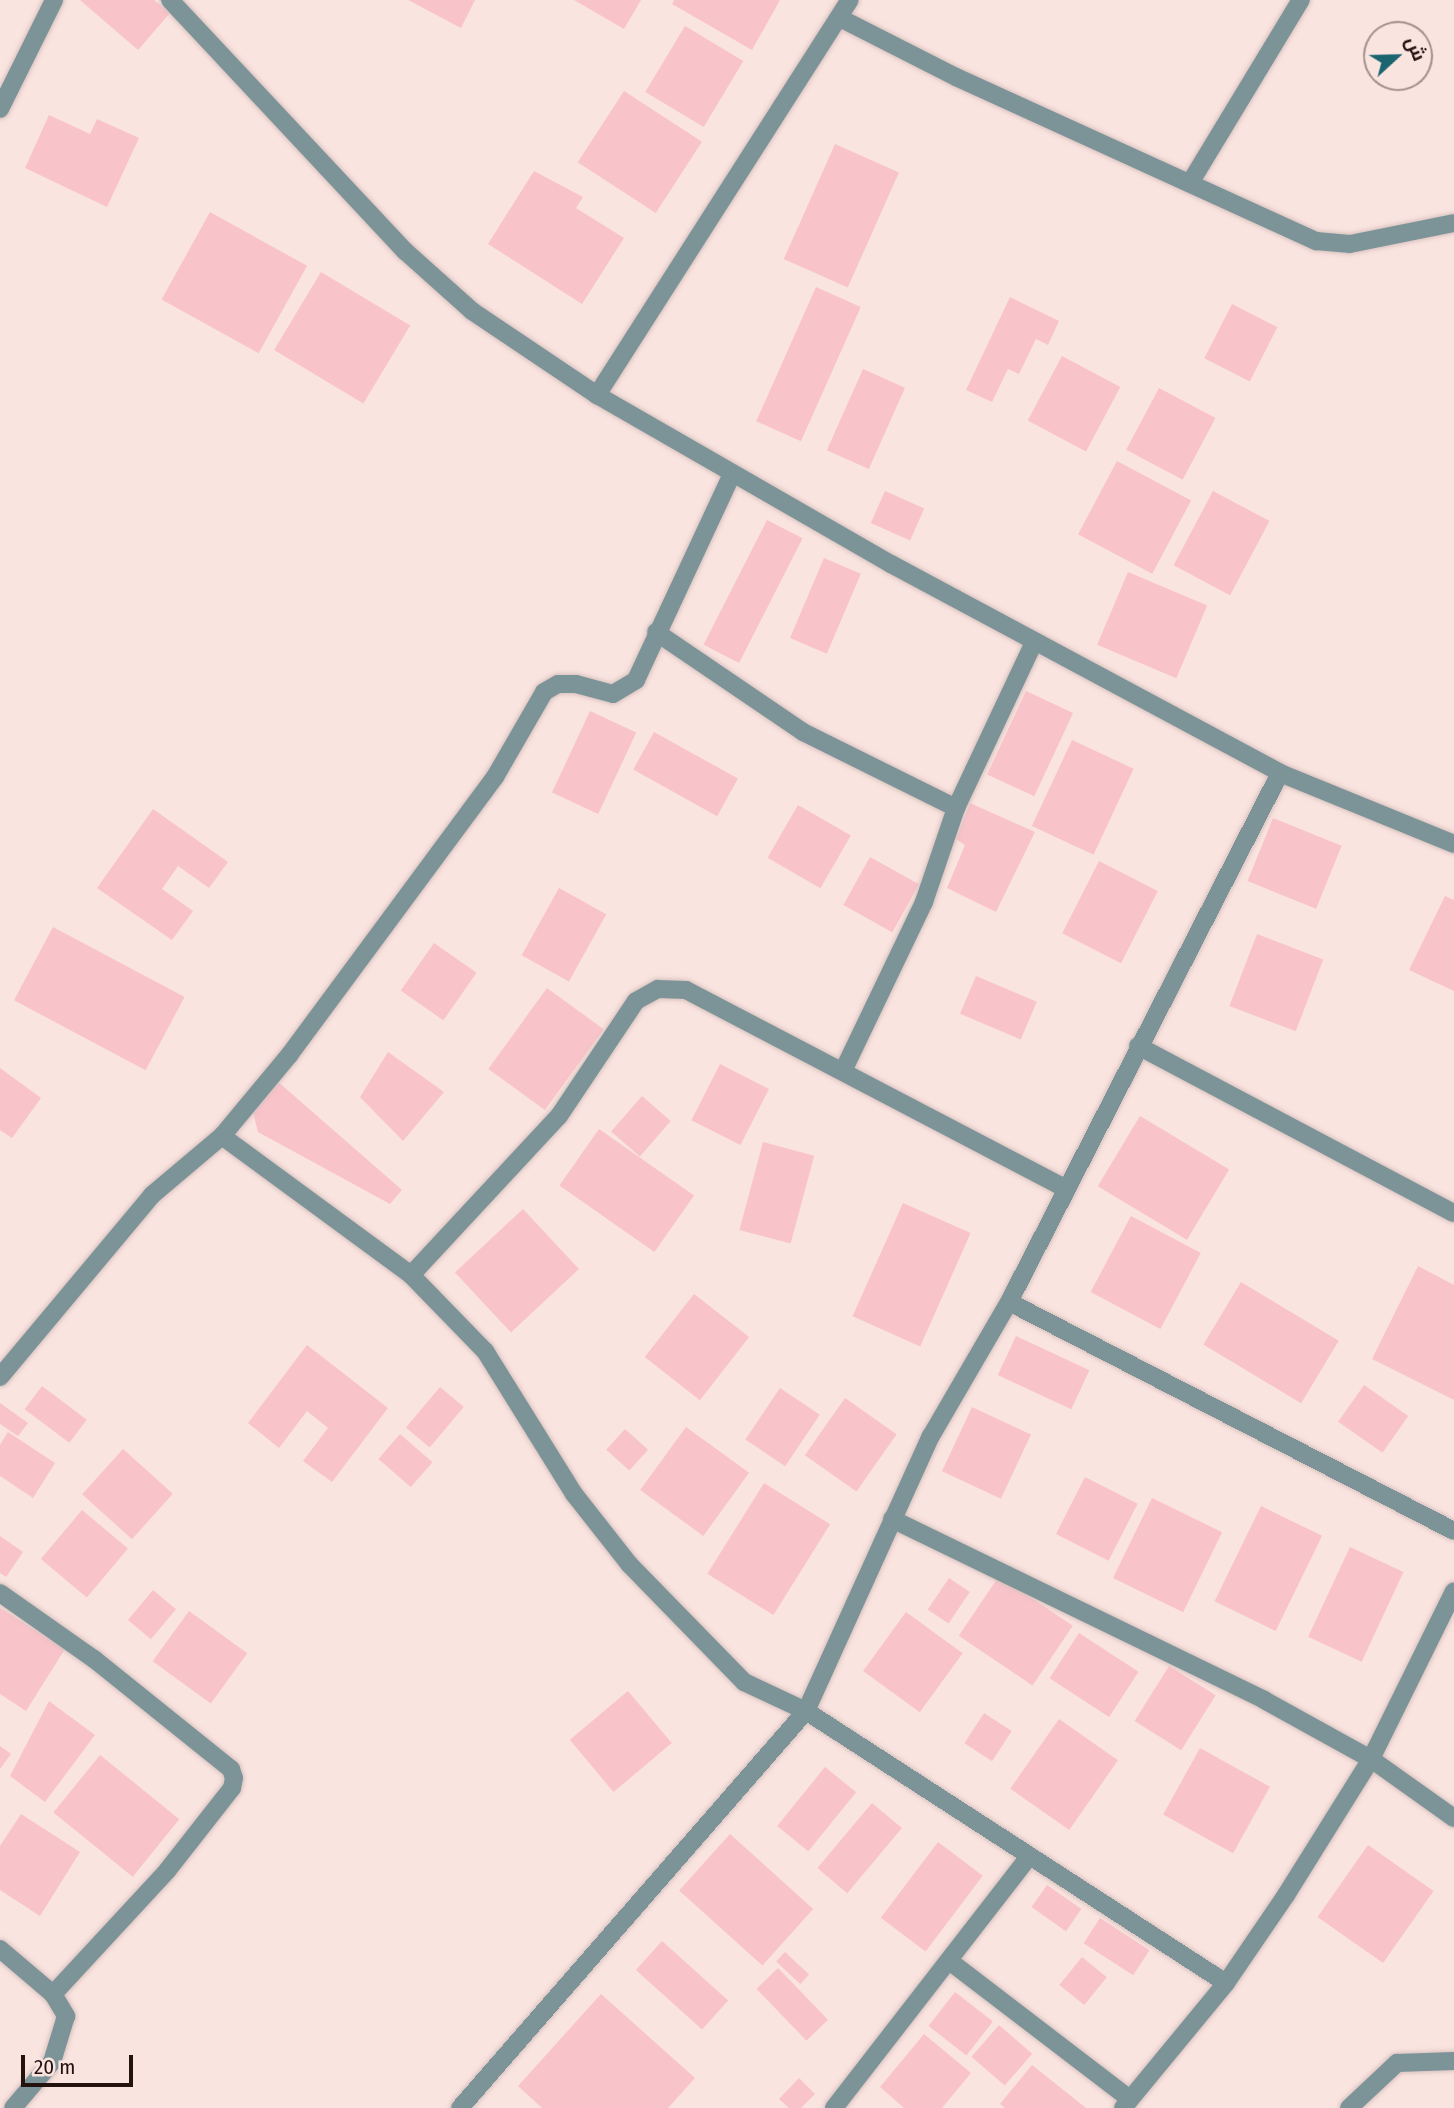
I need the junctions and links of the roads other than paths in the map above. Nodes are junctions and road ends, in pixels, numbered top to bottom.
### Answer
1 (54, 0) edge
2 (170, 0) edge
3 (850, 0) edge
4 (1301, 0) edge
5 (840, 18) junction
6 (0, 109) edge
7 (1190, 183) junction
8 (1454, 223) edge
9 (597, 395) junction
10 (732, 474) junction
11 (656, 632) junction
12 (1034, 642) junction
13 (1280, 773) junction
14 (956, 808) junction
15 (1454, 844) edge
16 (1138, 1046) junction
17 (844, 1069) junction
18 (222, 1136) junction
19 (1066, 1189) junction
20 (1454, 1213) edge
21 (411, 1275) junction
22 (1009, 1301) junction
23 (0, 1377) edge
24 (892, 1519) junction
25 (1454, 1531) edge
26 (1454, 1591) edge
27 (0, 1593) edge
28 (806, 1711) junction
29 (1371, 1759) junction
30 (1454, 1818) edge
31 (1029, 1857) junction
32 (0, 1949) edge
33 (952, 1963) junction
34 (1226, 1983) junction
35 (53, 1994) junction
36 (1454, 2061) edge
37 (1126, 2103) edge
38 (13, 2108) edge
39 (460, 2108) edge
40 (834, 2108) edge
41 (1349, 2108) edge

1 - 6 street
2 - 9 street
3 - 5 street
4 - 7 street
5 - 7 street
5 - 9 street
7 - 8 street
9 - 10 street
10 - 11 street
10 - 12 street
11 - 14 street
11 - 18 street
12 - 13 street
12 - 14 street
13 - 15 street
13 - 16 street
14 - 17 street
16 - 19 street
16 - 20 street
17 - 19 street
17 - 21 street
18 - 21 street
18 - 23 street
19 - 22 street
21 - 28 street
22 - 24 street
22 - 25 street
24 - 28 street
24 - 29 street
26 - 29 street
27 - 35 street
28 - 31 street
28 - 39 street
29 - 30 street
29 - 34 street
31 - 33 street
31 - 34 street
32 - 35 street
33 - 37 street
33 - 40 street
34 - 37 street
35 - 38 street
36 - 41 street

